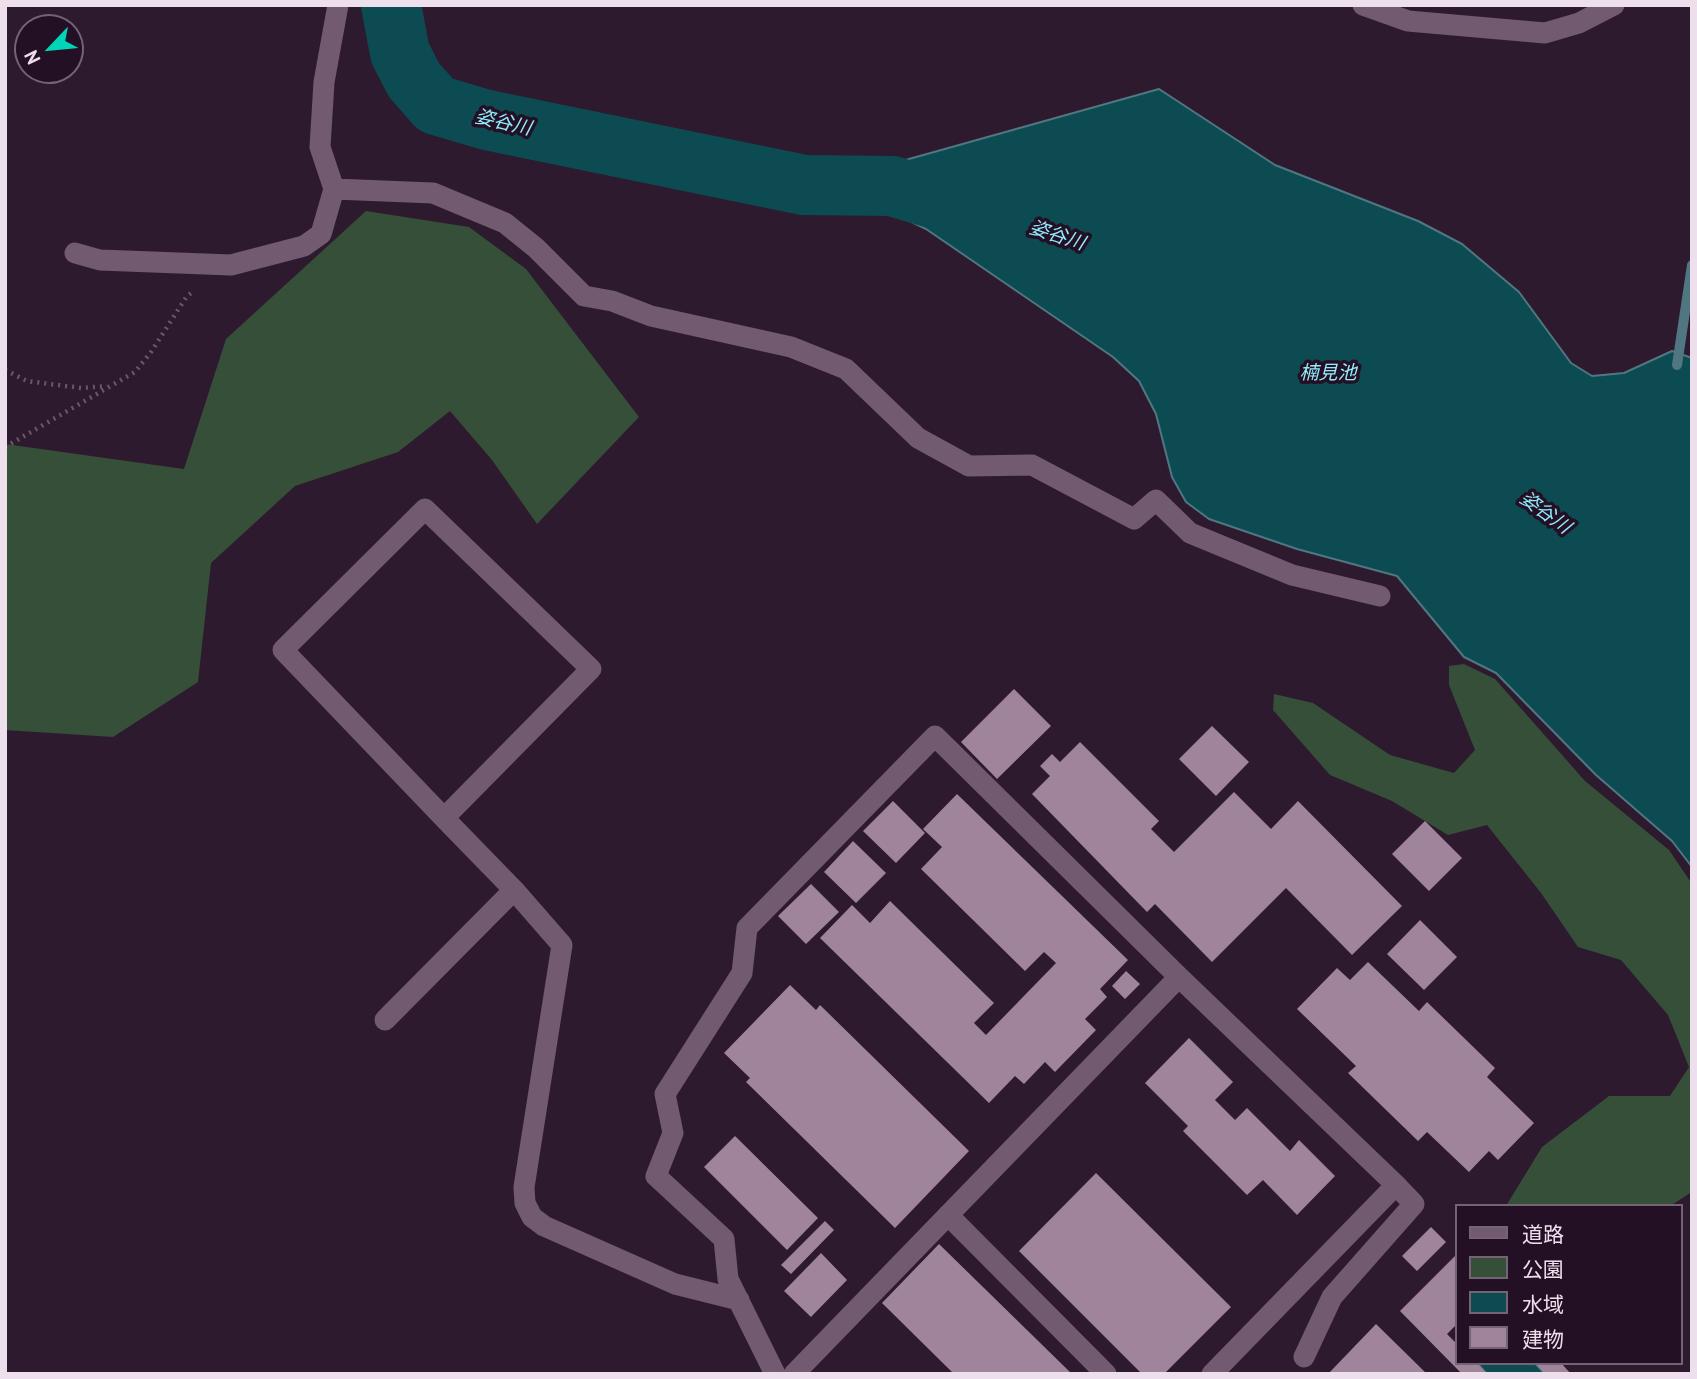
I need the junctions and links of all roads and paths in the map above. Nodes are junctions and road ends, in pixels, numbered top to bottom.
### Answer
1 (338, 5) edge
2 (1363, 5) edge
3 (1614, 5) edge
4 (334, 189) junction
5 (75, 253) dead end
6 (231, 265) junction
7 (5, 370) edge
8 (112, 386) junction
9 (5, 447) edge
10 (1380, 596) dead end
11 (444, 818) junction
12 (514, 890) junction
13 (1179, 977) junction
14 (384, 1020) dead end
15 (1396, 1185) junction
16 (948, 1215) junction
17 (739, 1300) junction
18 (1304, 1357) dead end
19 (775, 1374) edge
20 (794, 1374) edge
21 (1106, 1374) edge
22 (1212, 1374) edge

1 - 4 street
2 - 3 street
4 - 6 street
4 - 10 street
5 - 6 street
6 - 8 path
7 - 8 path
8 - 9 path
11 - 11 street
11 - 12 street
12 - 14 street
12 - 17 street
13 - 15 street
13 - 16 street
13 - 17 street
15 - 18 street
15 - 22 street
16 - 20 street
16 - 21 street
17 - 19 street

